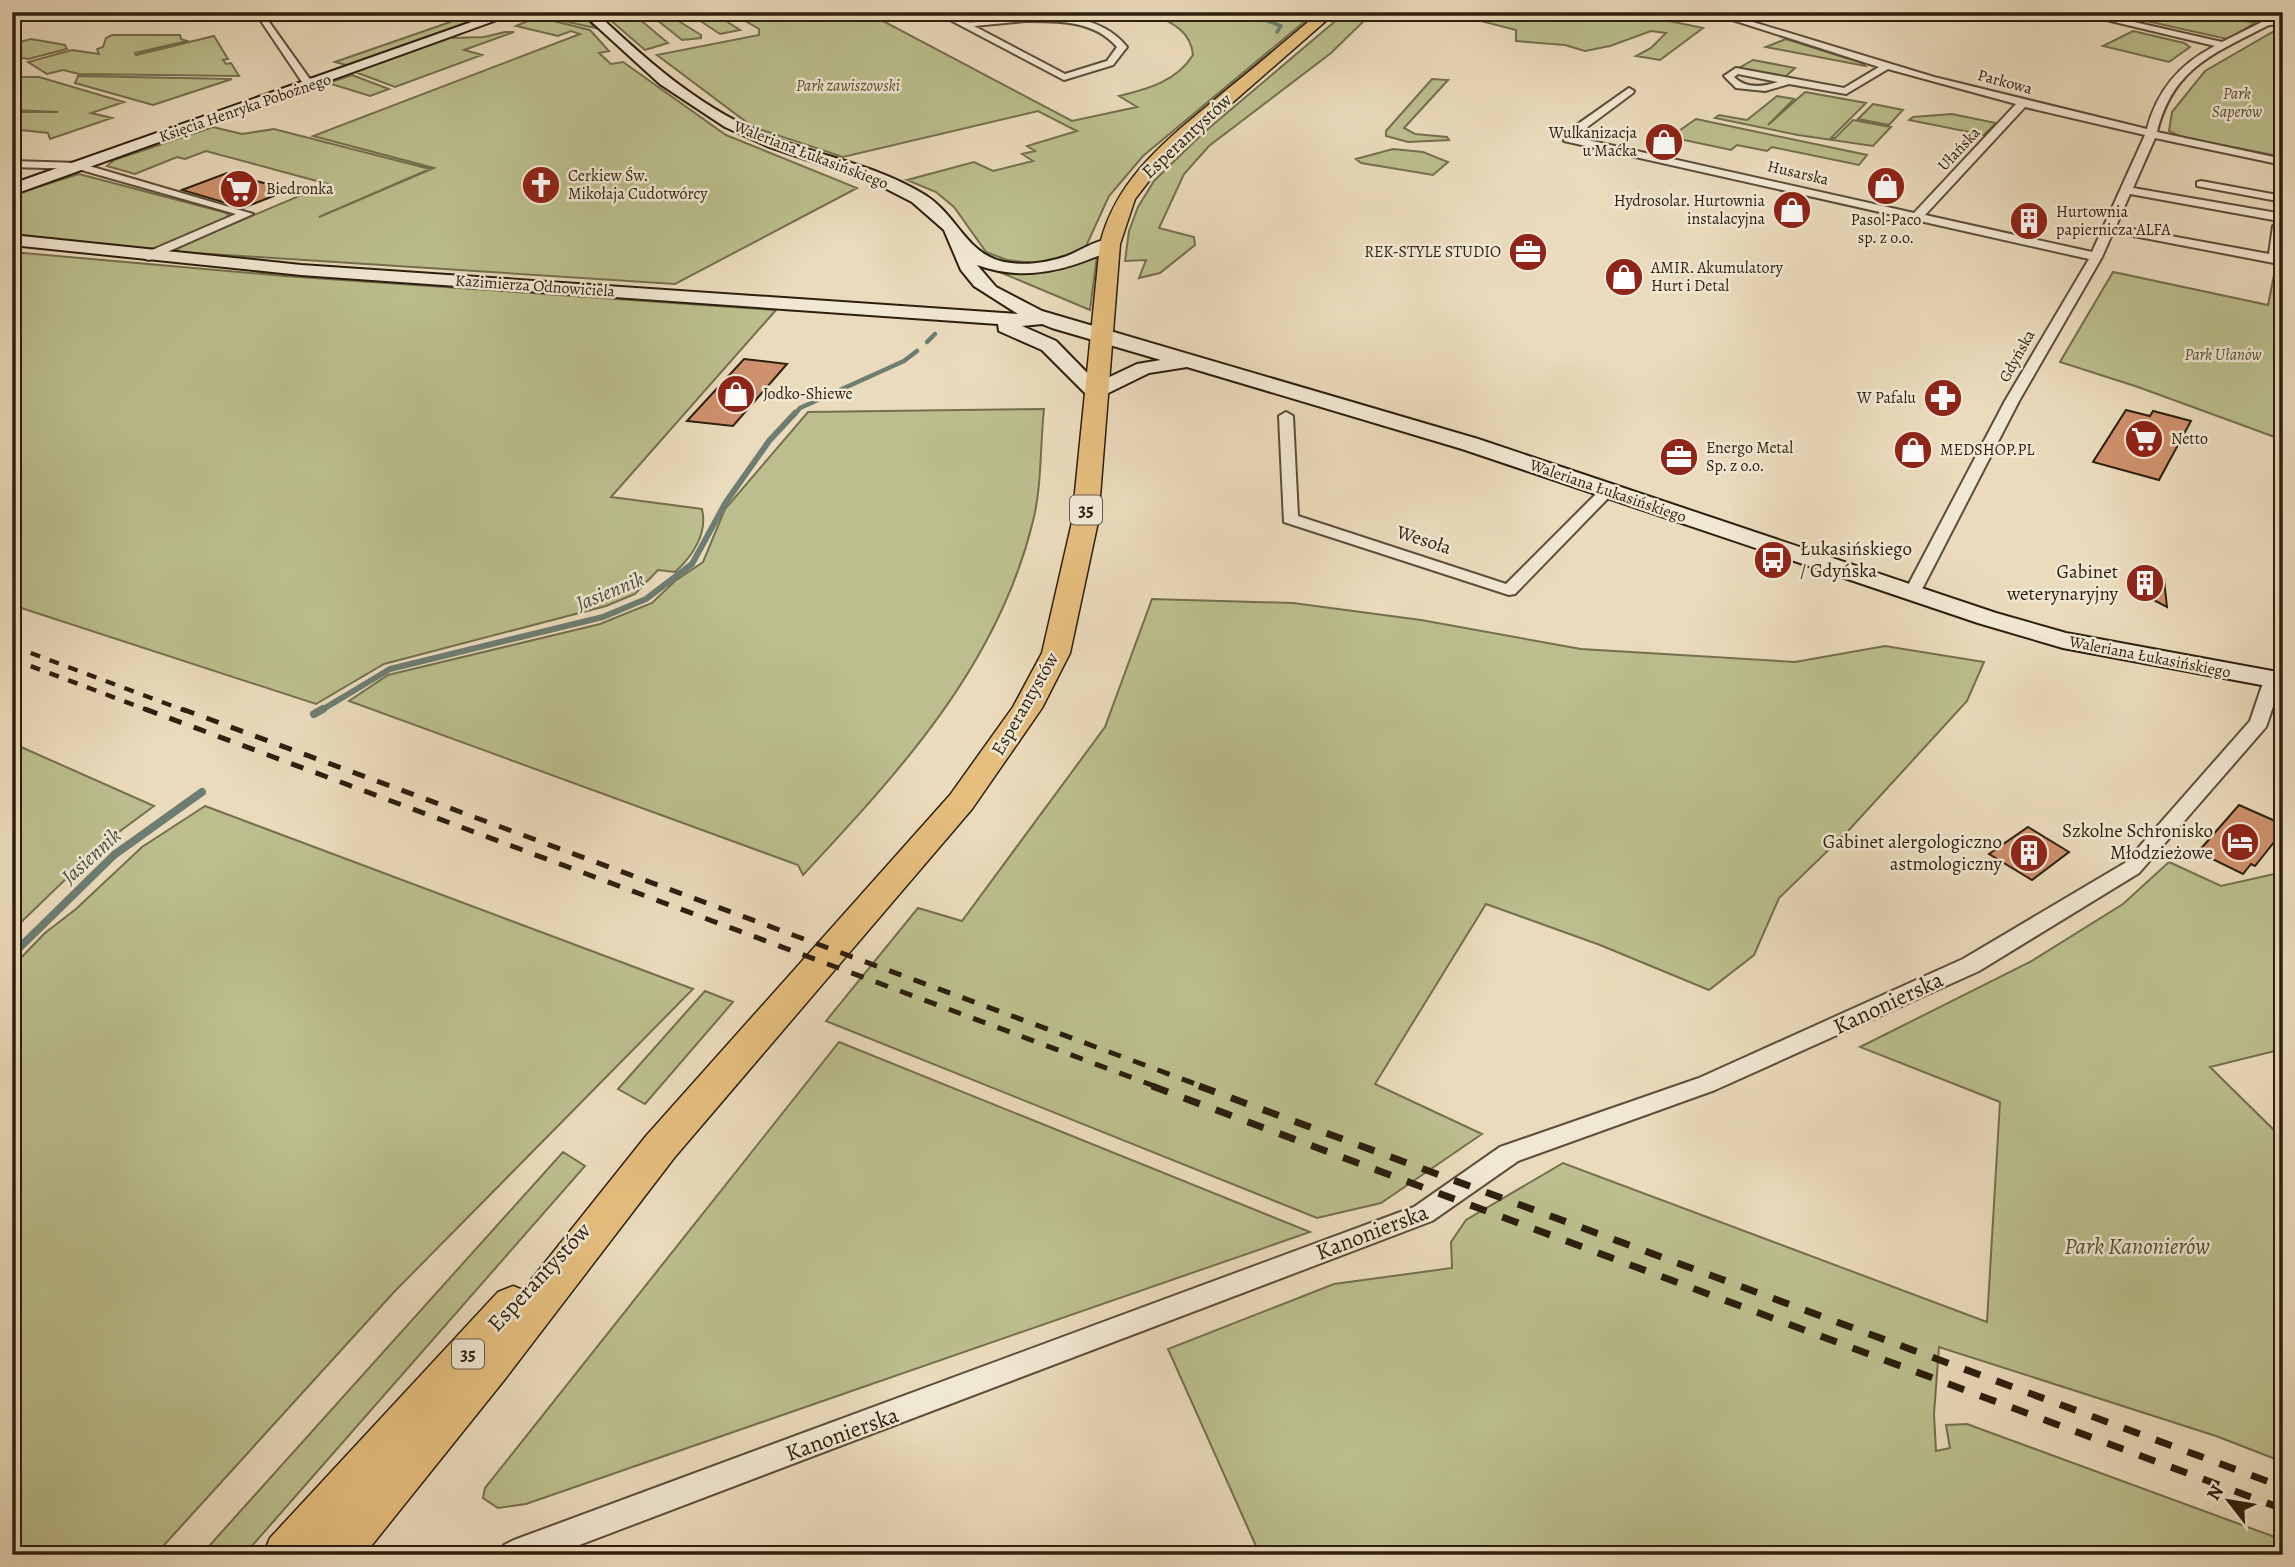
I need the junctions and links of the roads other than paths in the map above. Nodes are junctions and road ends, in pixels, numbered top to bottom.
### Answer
1 (513, 12) edge
2 (527, 12) edge
3 (587, 12) edge
4 (939, 12) edge
5 (1329, 12) edge
6 (2077, 12) edge
7 (267, 14) edge
8 (1723, 14) edge
9 (1044, 15) edge
10 (12, 17) edge
11 (2283, 20) edge
12 (477, 26) junction
13 (965, 26) junction
14 (2223, 45) junction
15 (1861, 58) junction
16 (1887, 66) junction
17 (1956, 73) dead end
18 (1788, 80) junction
19 (316, 83) junction
20 (1629, 91) dead end
21 (2022, 104) junction
22 (2151, 135) junction
23 (2283, 162) edge
24 (12, 164) edge
25 (79, 166) junction
26 (2201, 184) dead end
27 (12, 190) edge
28 (2126, 190) junction
29 (2283, 199) edge
30 (1918, 216) junction
31 (2283, 218) edge
32 (2283, 223) edge
33 (2109, 228) junction
34 (12, 240) edge
35 (1110, 244) junction
36 (963, 248) junction
37 (149, 256) junction
38 (2096, 257) junction
39 (993, 293) junction
40 (955, 317) junction
41 (1059, 324) junction
42 (1104, 337) junction
43 (1191, 362) junction
44 (1095, 392) junction
45 (1286, 416) dead end
46 (1607, 491) junction
47 (1912, 593) junction
48 (2278, 681) edge
49 (652, 1156) junction
50 (287, 1555) edge
51 (333, 1555) edge
52 (514, 1555) edge

1 - 12 street, Księcia Henryka Pobożnego
2 - 12 street, Księcia Henryka Pobożnego
3 - 36 street, Waleriana Łukasińskiego
4 - 13 street
5 - 35 main road, Esperantystów / 35
6 - 14 street
7 - 10 street
7 - 19 street
8 - 15 street, Parkowa
9 - 13 street
9 - 13 street
11 - 14 street, Gdyńska
12 - 19 street, Księcia Henryka Pobożnego
14 - 22 street, Gdyńska
15 - 16 street, Parkowa
15 - 17 street
16 - 18 street
16 - 21 street, Parkowa
18 - 18 street
19 - 25 street, Księcia Henryka Pobożnego
20 - 30 street, Husarska
21 - 22 street, Parkowa
21 - 30 street, Ułańska
22 - 23 street, Parkowa
22 - 28 street, Gdyńska
24 - 25 street
25 - 27 street, Księcia Henryka Pobożnego
25 - 37 street
26 - 29 street
28 - 31 street
28 - 33 street, Gdyńska
30 - 38 street, Husarska
32 - 33 street
33 - 38 street, Gdyńska
34 - 37 street, Kazimierza Odnowiciela
35 - 36 street
35 - 42 main road, Esperantystów / 35
36 - 39 street, Waleriana Łukasińskiego
37 - 40 street, Kazimierza Odnowiciela
38 - 47 street, Gdyńska
39 - 40 street
39 - 41 street, Waleriana Łukasińskiego
40 - 41 street, Kazimierza Odnowiciela
40 - 44 street
41 - 42 street, Waleriana Łukasińskiego
42 - 43 street, Waleriana Łukasińskiego
42 - 44 main road, Esperantystów / 35
43 - 44 street
43 - 46 street, Waleriana Łukasińskiego
44 - 49 main road, Esperantystów / 35
45 - 46 street, Wesoła
46 - 47 street, Waleriana Łukasińskiego
47 - 48 street, Waleriana Łukasińskiego
48 - 52 street, Kanonierska
49 - 50 main road, Esperantystów / 35
49 - 51 main road, Esperantystów / 35

